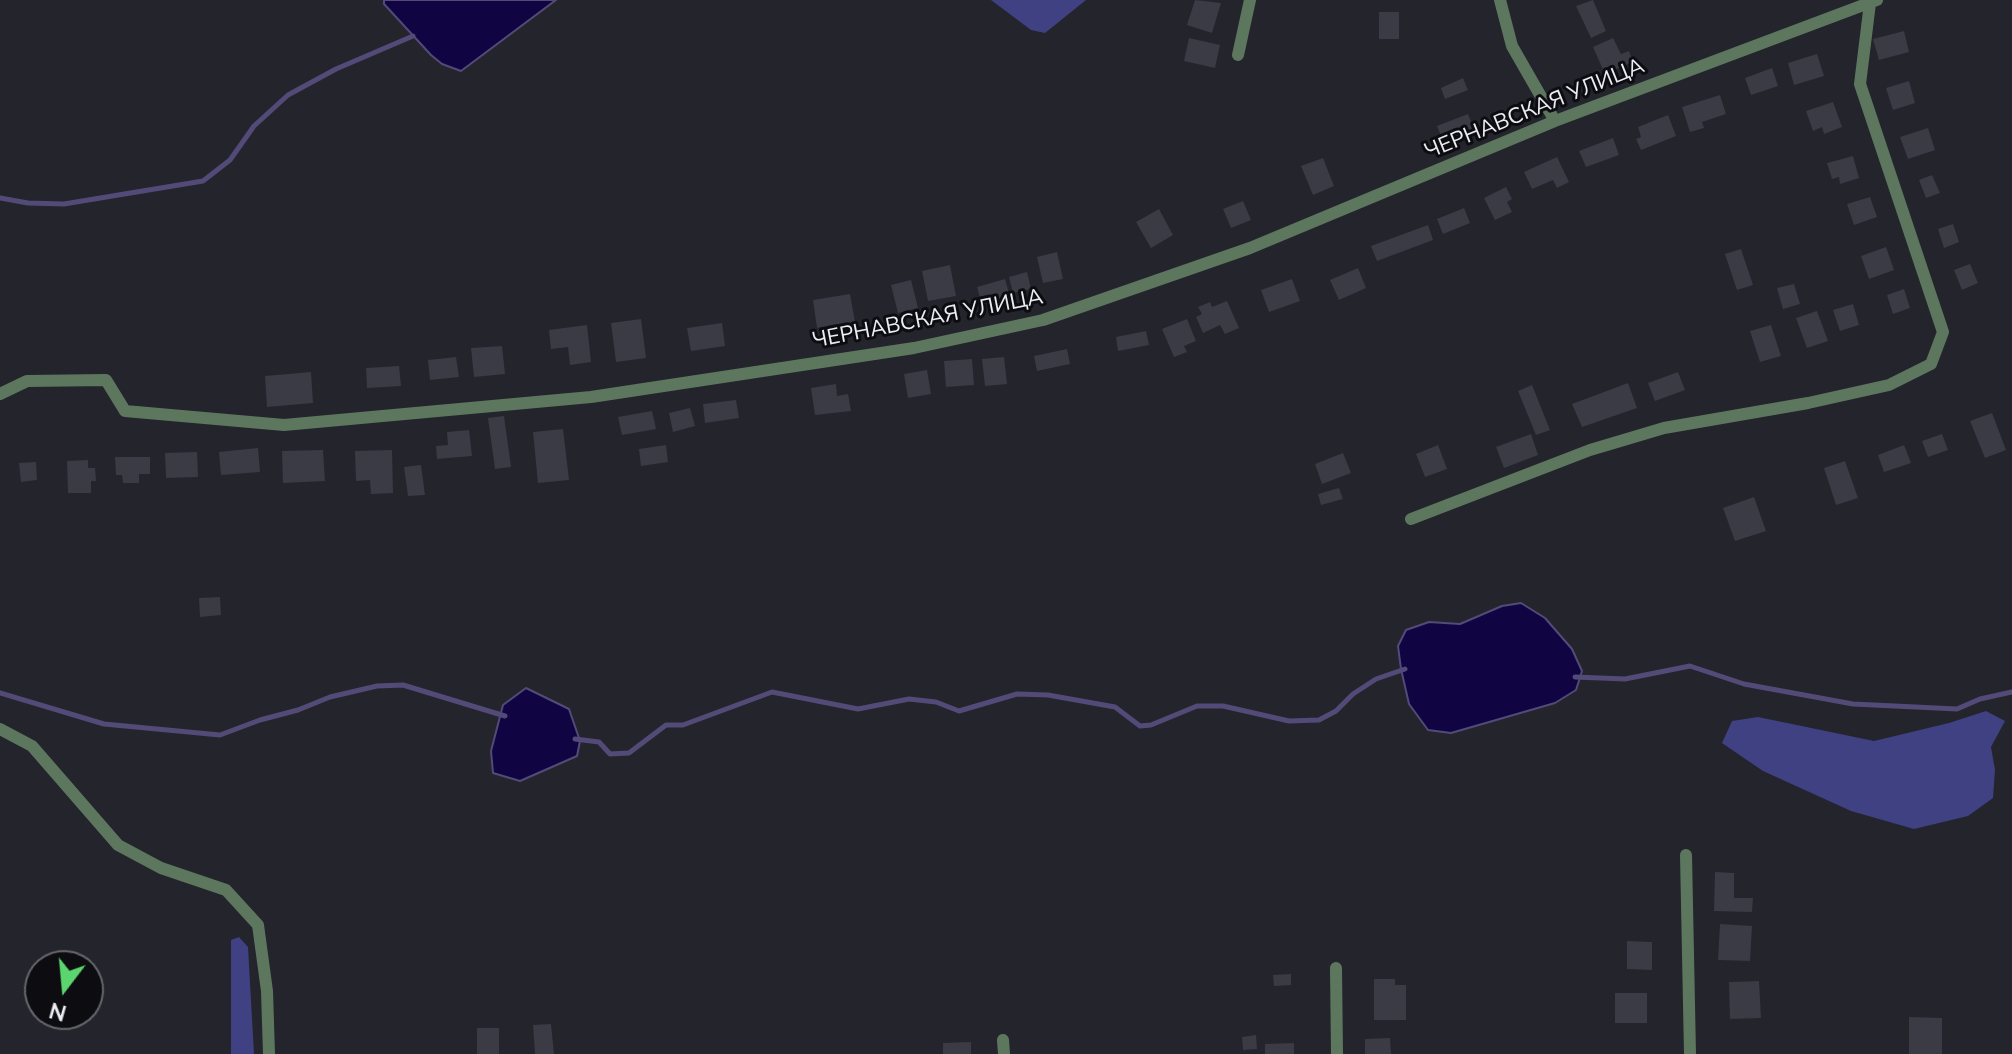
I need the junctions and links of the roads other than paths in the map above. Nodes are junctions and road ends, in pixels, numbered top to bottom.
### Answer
1 (1250, 0) edge
2 (1500, 0) edge
3 (1873, 2) edge
4 (1238, 55) dead end
5 (1555, 121) junction
6 (0, 394) edge
7 (1411, 519) dead end
8 (0, 729) edge
9 (1686, 855) dead end
10 (1336, 968) dead end
11 (1003, 1040) dead end
12 (269, 1054) edge
13 (1004, 1054) edge
14 (1337, 1054) edge
15 (1690, 1054) edge

1 - 4 street
2 - 5 street
3 - 5 street, ЧЕРНАВСКАЯ УЛИЦА
3 - 7 street
5 - 6 street, ЧЕРНАВСКАЯ УЛИЦА
8 - 12 street
9 - 15 street
10 - 14 street
11 - 13 street

